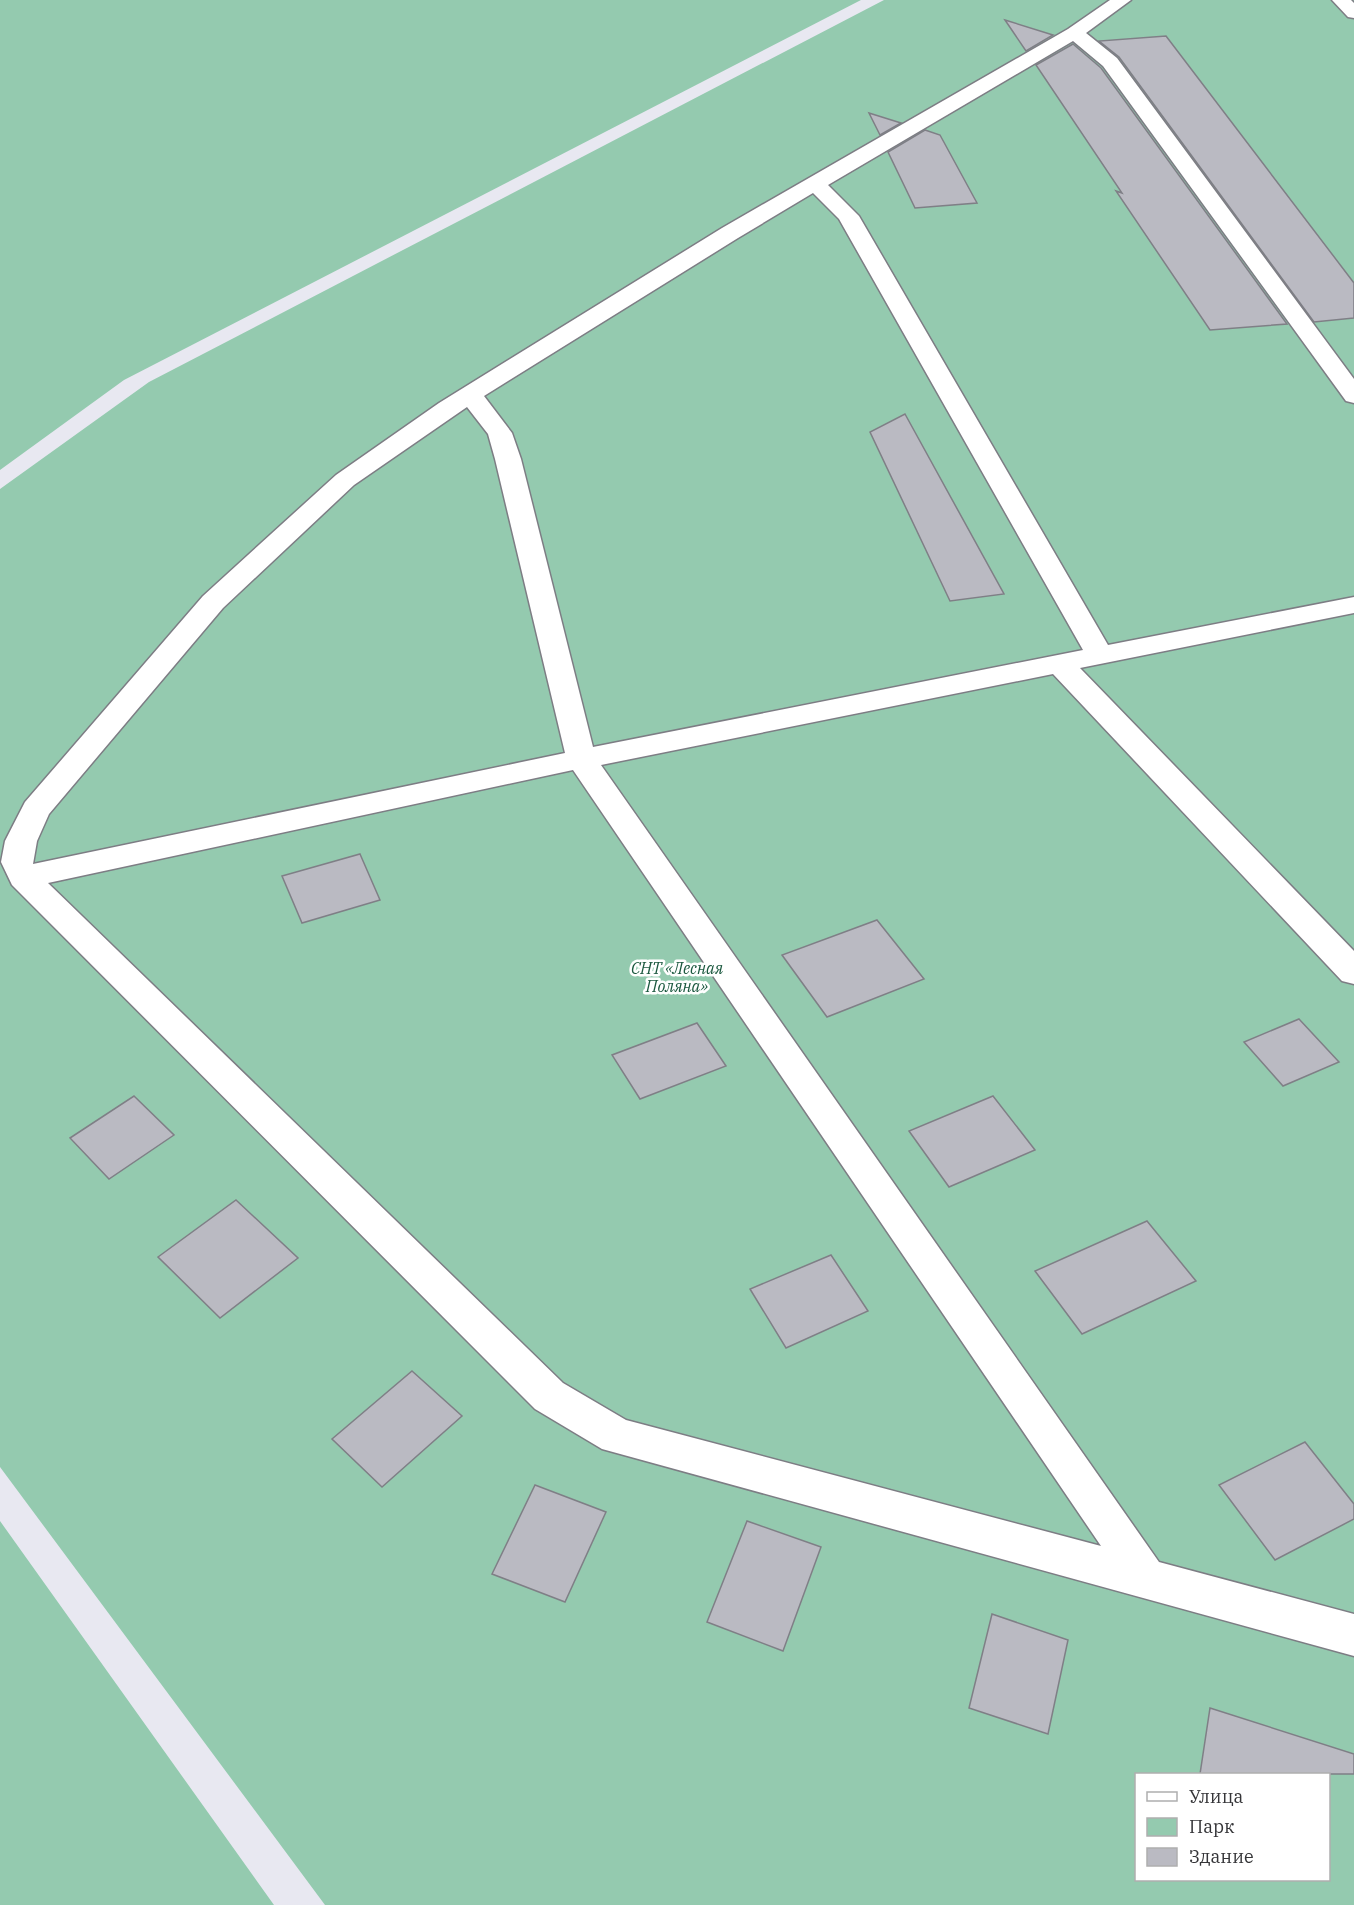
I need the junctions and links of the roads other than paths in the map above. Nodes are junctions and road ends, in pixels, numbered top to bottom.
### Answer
1 (1122, 0) edge
2 (1341, 0) edge
3 (1354, 13) edge
4 (1074, 33) junction
5 (814, 183) junction
6 (470, 394) junction
7 (1354, 396) edge
8 (1354, 605) edge
9 (1100, 656) junction
10 (1060, 664) junction
11 (581, 759) junction
12 (23, 876) junction
13 (1354, 972) edge
14 (1105, 1567) junction
15 (1354, 1635) edge

1 - 4 street
2 - 3 street
4 - 5 street
4 - 7 street
5 - 6 street
5 - 9 street
6 - 11 street
6 - 12 street
8 - 9 street
9 - 10 street
10 - 11 street
10 - 13 street
11 - 12 street
11 - 14 street
12 - 14 street
14 - 15 street

